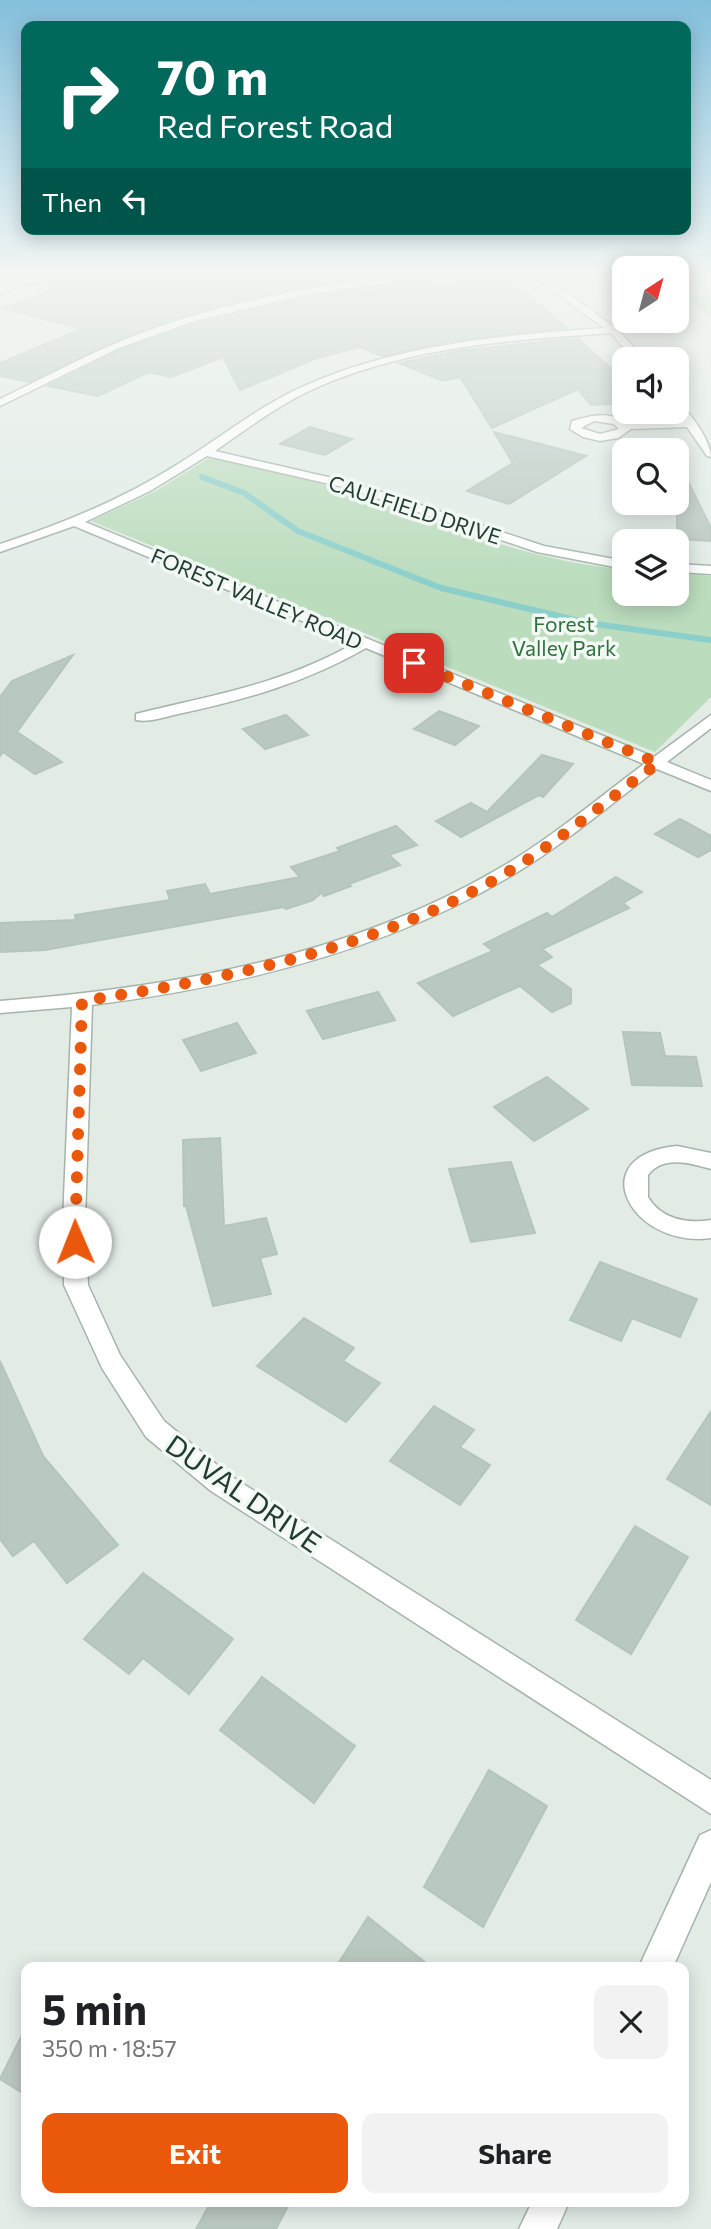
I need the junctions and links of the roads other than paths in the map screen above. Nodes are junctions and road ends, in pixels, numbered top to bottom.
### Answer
1 (56, 376) edge
2 (340, 376) edge
3 (0, 403) edge
4 (689, 420) edge
5 (692, 424) junction
6 (625, 426) dead end
7 (206, 452) junction
8 (711, 454) edge
9 (75, 522) junction
10 (0, 548) edge
11 (612, 563) edge
12 (689, 569) edge
13 (711, 570) edge
14 (365, 643) junction
15 (141, 717) dead end
16 (711, 720) edge
17 (658, 763) junction
18 (711, 786) edge
19 (82, 1001) junction
20 (0, 1007) edge
21 (711, 1161) edge
22 (711, 1229) edge
23 (711, 1798) edge
24 (711, 1846) edge
25 (658, 1962) edge
26 (549, 2207) edge
27 (538, 2229) edge

1 - 3 street
2 - 7 street
4 - 5 street
5 - 6 street
5 - 8 street
7 - 9 street
7 - 11 street, CAULFIELD DRIVE
9 - 10 street
9 - 14 street, FOREST VALLEY ROAD
12 - 13 street
14 - 15 street
14 - 17 street, FOREST VALLEY ROAD
16 - 17 street
17 - 18 street, FOREST VALLEY ROAD
17 - 19 street
19 - 20 street
19 - 23 street, DUVAL DRIVE
21 - 22 street
24 - 25 street
26 - 27 street

